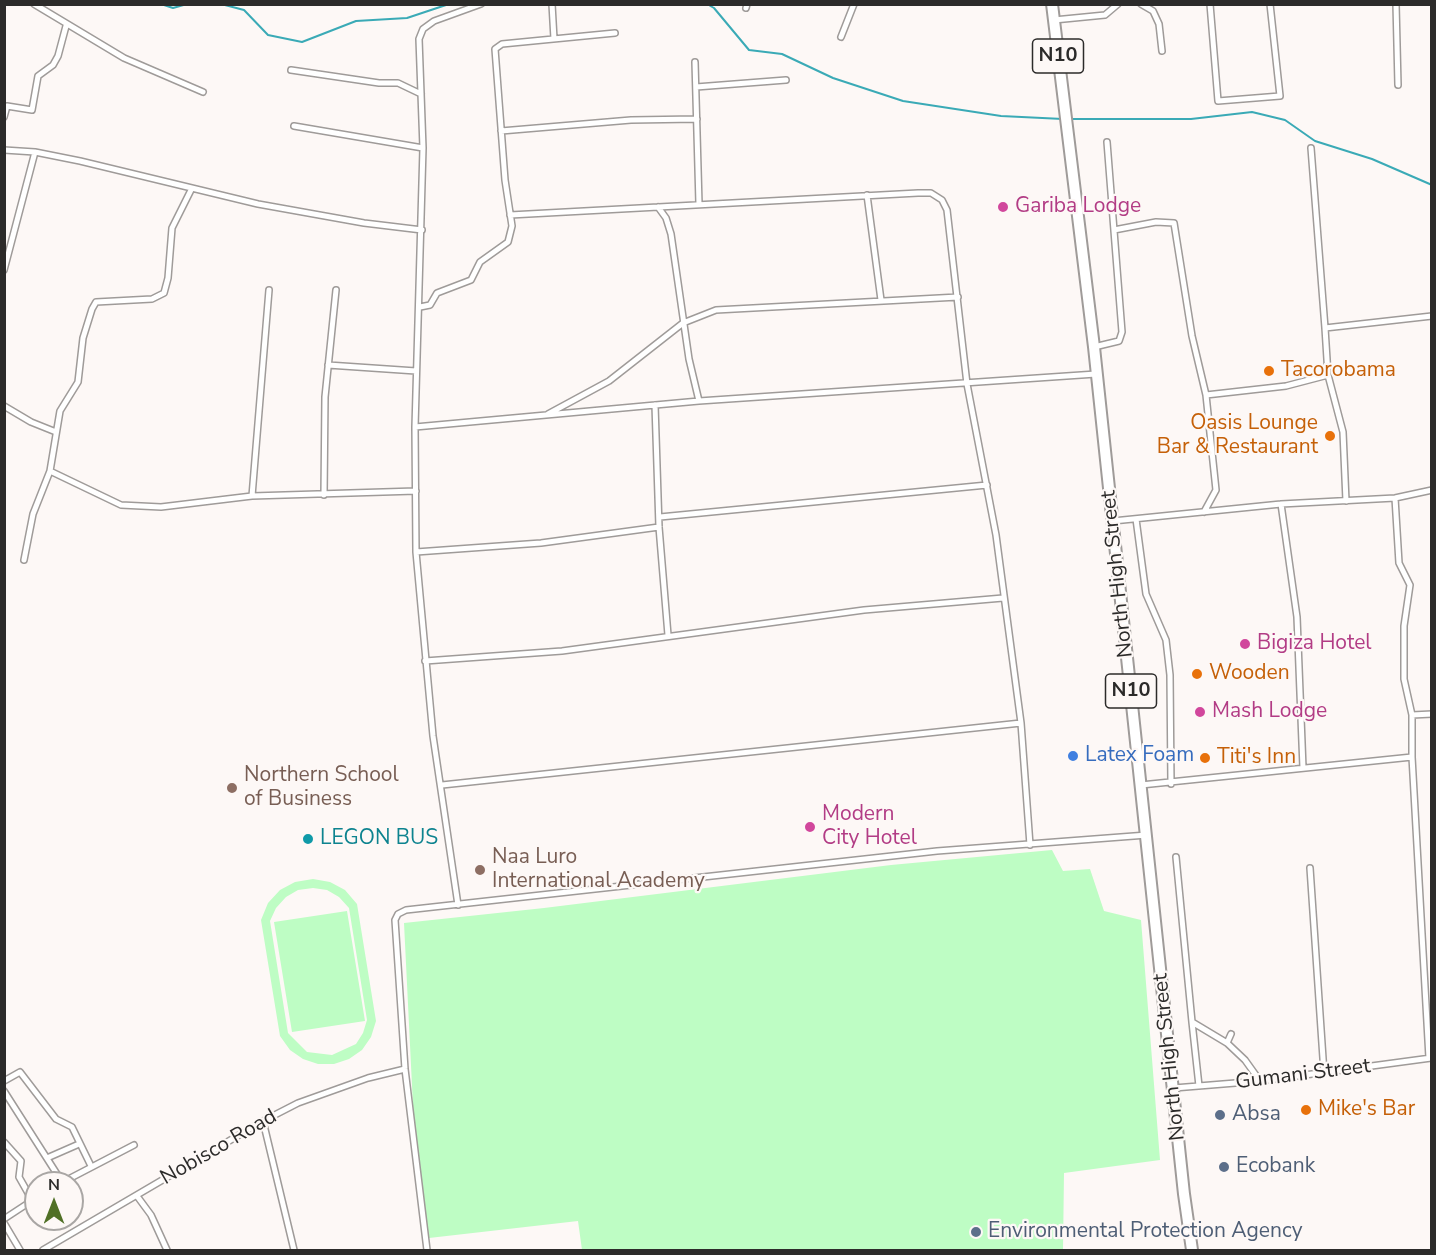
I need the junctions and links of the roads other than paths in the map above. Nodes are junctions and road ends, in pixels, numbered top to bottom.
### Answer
1 (34, 4) edge
2 (481, 4) edge
3 (552, 4) edge
4 (854, 4) edge
5 (1052, 4) edge
6 (1119, 4) edge
7 (1141, 4) edge
8 (1210, 4) edge
9 (1270, 4) edge
10 (1396, 4) edge
11 (1054, 20) junction
12 (66, 26) junction
13 (615, 33) dead end
14 (841, 37) dead end
15 (554, 39) junction
16 (1162, 51) dead end
17 (695, 62) dead end
18 (291, 70) dead end
19 (786, 80) dead end
20 (1398, 85) dead end
21 (696, 87) junction
22 (203, 92) dead end
23 (421, 94) junction
24 (4, 117) edge
25 (697, 119) junction
26 (294, 126) dead end
27 (501, 131) junction
28 (1107, 142) dead end
29 (423, 148) junction
30 (1311, 148) dead end
31 (4, 150) edge
32 (34, 152) junction
33 (192, 188) junction
34 (867, 195) junction
35 (699, 204) junction
36 (658, 207) junction
37 (510, 215) junction
38 (422, 230) junction
39 (1114, 230) junction
40 (4, 270) edge
41 (269, 290) dead end
42 (336, 290) dead end
43 (958, 297) junction
44 (881, 300) junction
45 (420, 307) junction
46 (1431, 316) edge
47 (683, 322) junction
48 (1325, 328) junction
49 (1094, 347) junction
50 (328, 365) junction
51 (416, 371) junction
52 (1096, 374) junction
53 (1328, 375) junction
54 (967, 384) junction
55 (1206, 395) junction
56 (699, 401) junction
57 (655, 405) junction
58 (4, 406) edge
59 (546, 415) junction
60 (415, 427) junction
61 (56, 432) junction
62 (50, 471) junction
63 (987, 485) junction
64 (1431, 490) edge
65 (416, 491) junction
66 (252, 495) junction
67 (324, 495) junction
68 (1395, 498) junction
69 (1346, 501) junction
70 (1281, 504) junction
71 (1204, 512) junction
72 (660, 517) junction
73 (1136, 519) junction
74 (1112, 521) junction
75 (659, 527) junction
76 (416, 552) junction
77 (24, 560) dead end
78 (1003, 598) junction
79 (668, 635) junction
80 (425, 661) junction
81 (1431, 714) edge
82 (1412, 715) junction
83 (1021, 723) junction
84 (1412, 757) junction
85 (1303, 768) junction
86 (1171, 784) junction
87 (442, 785) junction
88 (1141, 785) junction
89 (1147, 835) junction
90 (1030, 845) junction
91 (1176, 857) dead end
92 (1310, 868) dead end
93 (458, 905) junction
94 (1192, 1022) junction
95 (1231, 1034) dead end
96 (1227, 1043) junction
97 (1430, 1058) edge
98 (405, 1069) junction
99 (1324, 1072) junction
100 (4, 1081) edge
101 (1260, 1082) junction
102 (1199, 1086) junction
103 (1174, 1088) junction
104 (4, 1091) edge
105 (13, 1103) junction
106 (4, 1108) edge
107 (263, 1121) junction
108 (4, 1143) edge
109 (79, 1144) junction
110 (134, 1145) dead end
111 (47, 1158) junction
112 (91, 1166) junction
113 (55, 1171) edge
114 (82, 1171) edge
115 (24, 1184) edge
116 (137, 1196) junction
117 (24, 1206) edge
118 (4, 1221) edge
119 (20, 1251) edge
120 (43, 1251) edge
121 (167, 1251) edge
122 (294, 1251) edge
123 (427, 1251) edge
124 (1192, 1251) edge

1 - 12 street
2 - 23 street
3 - 15 street
4 - 14 street
5 - 11 highway, North High Street / N10
6 - 11 street
7 - 16 street
8 - 9 street
10 - 20 street
11 - 49 highway, North High Street / N10
12 - 22 street
12 - 24 street
13 - 15 street
15 - 27 street
17 - 21 street
18 - 23 street
19 - 21 street
21 - 25 street
23 - 29 street
25 - 27 street
25 - 35 street
26 - 29 street
27 - 37 street
28 - 39 street
29 - 38 street
30 - 48 street
31 - 32 street
32 - 33 street
32 - 40 street
33 - 38 street
33 - 61 street
34 - 35 street
34 - 43 street
34 - 44 street
35 - 36 street
36 - 37 street
36 - 47 street
37 - 45 street
38 - 45 street
39 - 49 street
39 - 55 street
41 - 66 street
42 - 50 street
43 - 44 street
43 - 54 street
44 - 47 street
45 - 51 street
46 - 48 street
47 - 56 street
47 - 59 street
48 - 53 street
49 - 52 highway, North High Street / N10
50 - 51 street
50 - 67 street
51 - 60 street
52 - 54 street
52 - 74 highway, North High Street / N10
53 - 55 street
53 - 69 street
54 - 56 street
54 - 63 street
55 - 71 street
56 - 57 street
57 - 59 street
57 - 72 street
58 - 61 street
59 - 60 street
60 - 65 street
61 - 62 street
62 - 66 street
62 - 77 street
63 - 72 street
63 - 78 street
64 - 68 street
65 - 67 street
65 - 76 street
66 - 67 street
68 - 69 street
68 - 82 street
69 - 70 street
70 - 71 street
70 - 85 street
71 - 73 street
72 - 75 street
73 - 74 street
73 - 86 street
74 - 88 highway, North High Street / N10
75 - 76 street
75 - 79 street
76 - 80 street
78 - 79 street
78 - 83 street
79 - 80 street
80 - 87 street
81 - 82 street
82 - 84 street
83 - 87 street
83 - 90 street
84 - 85 street
84 - 97 street
85 - 86 street
86 - 88 street
87 - 93 street
88 - 89 highway, North High Street / N10
89 - 90 street
89 - 103 highway, North High Street / N10
90 - 93 street
91 - 94 street
92 - 99 street
93 - 98 street
94 - 96 street
94 - 102 street
95 - 96 street
96 - 101 street
97 - 99 street, Gumani Street
98 - 107 street, Nobisco Road
98 - 123 street
99 - 101 street, Gumani Street
100 - 109 street
101 - 102 street, Gumani Street
102 - 103 street, Gumani Street
103 - 124 highway, North High Street / N10
104 - 105 street
105 - 106 street
105 - 111 street
107 - 116 street, Nobisco Road
107 - 122 street
108 - 115 street
109 - 111 street
109 - 112 street
110 - 112 street
111 - 113 street
112 - 114 street
116 - 120 street, Nobisco Road
116 - 121 street
117 - 118 street
118 - 119 street

